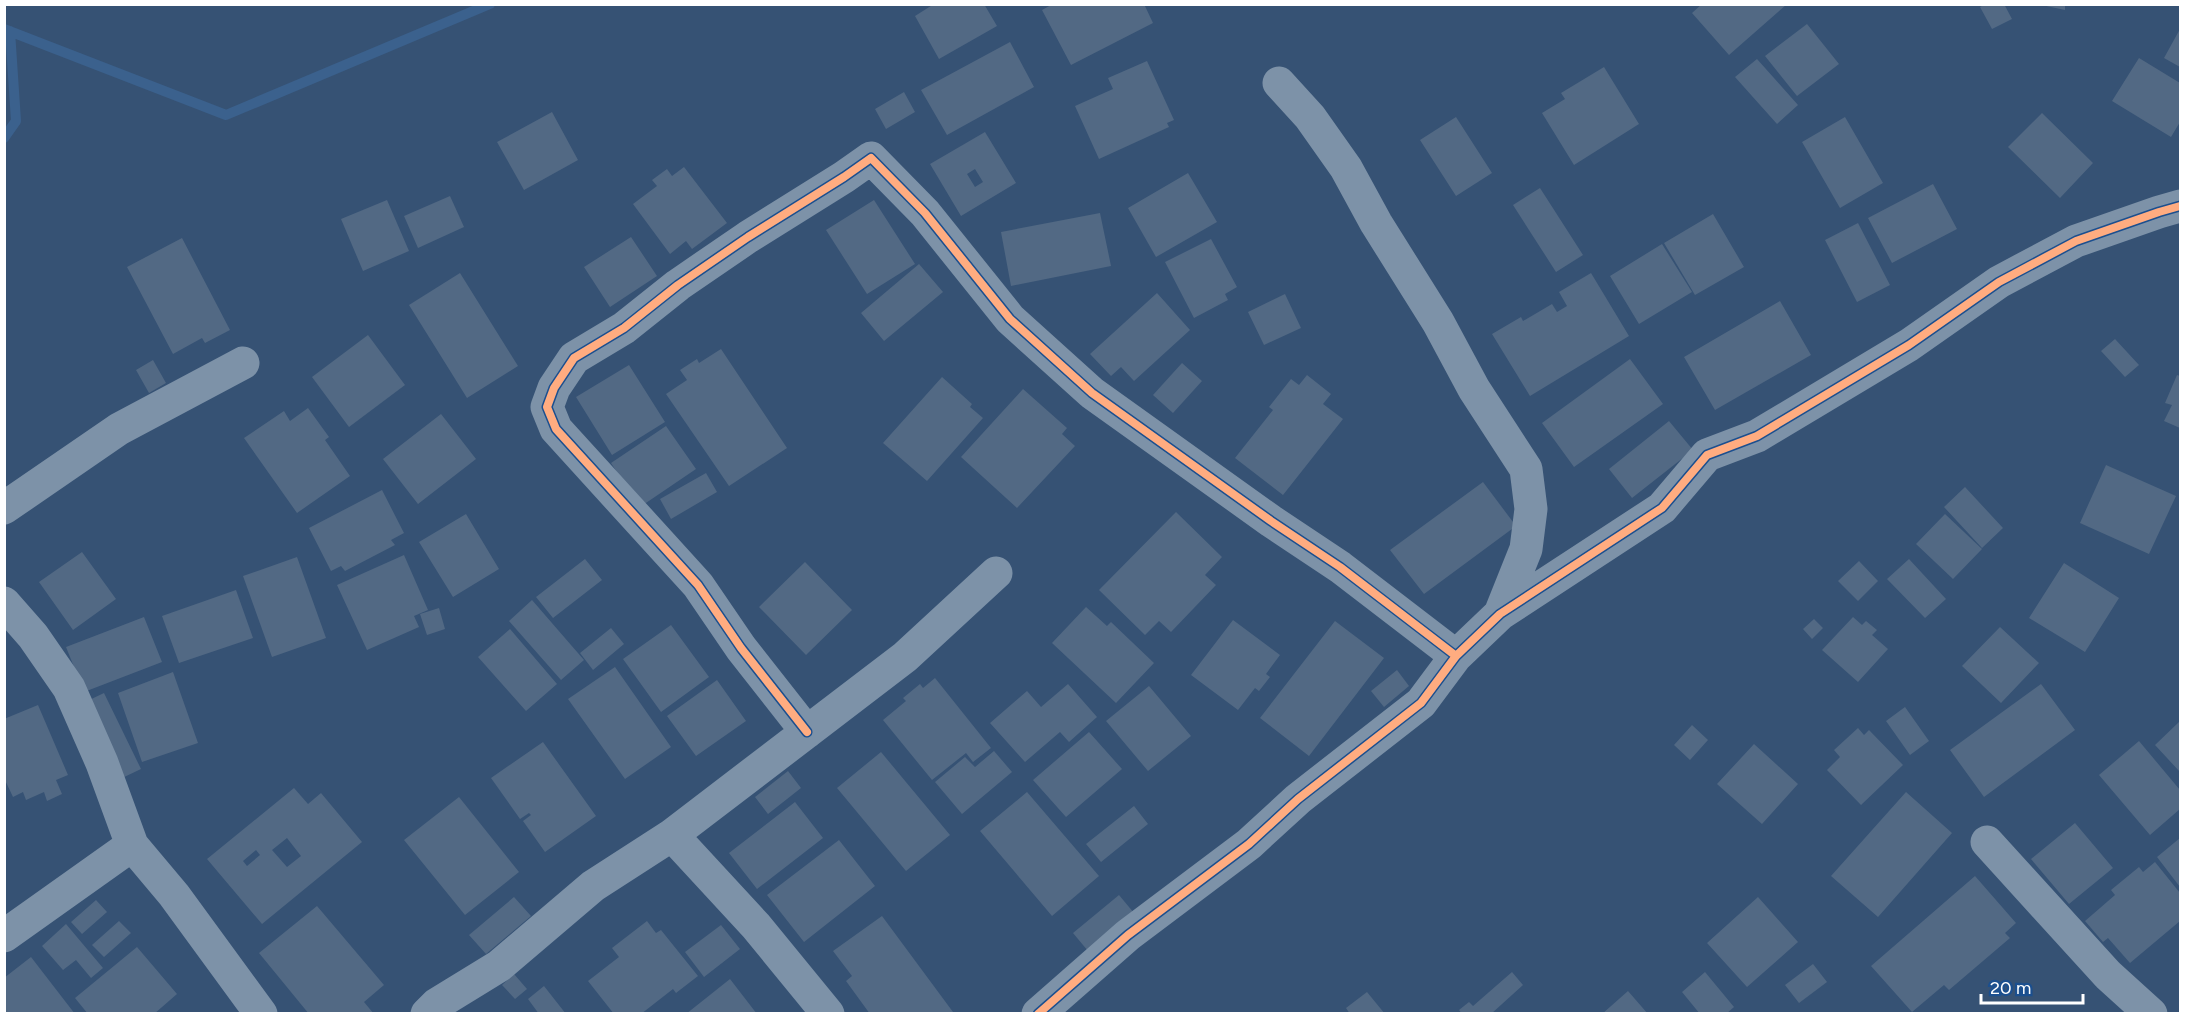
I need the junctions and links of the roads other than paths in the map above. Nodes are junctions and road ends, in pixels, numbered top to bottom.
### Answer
1 (1279, 83) dead end
2 (2181, 206) edge
3 (243, 363) dead end
4 (4, 508) edge
5 (996, 573) dead end
6 (4, 603) edge
7 (1500, 614) junction
8 (1456, 656) junction
9 (807, 732) junction
10 (672, 835) junction
11 (1987, 842) dead end
12 (132, 845) junction
13 (4, 936) edge
14 (261, 1014) edge
15 (427, 1014) edge
16 (828, 1014) edge
17 (1038, 1014) edge
18 (2151, 1014) edge

1 - 7 street
2 - 7 street
3 - 4 street
5 - 9 street
6 - 12 street
7 - 8 street
8 - 9 street
8 - 17 street
9 - 10 street
10 - 15 street
10 - 16 street
11 - 18 street
12 - 13 street
12 - 14 street

